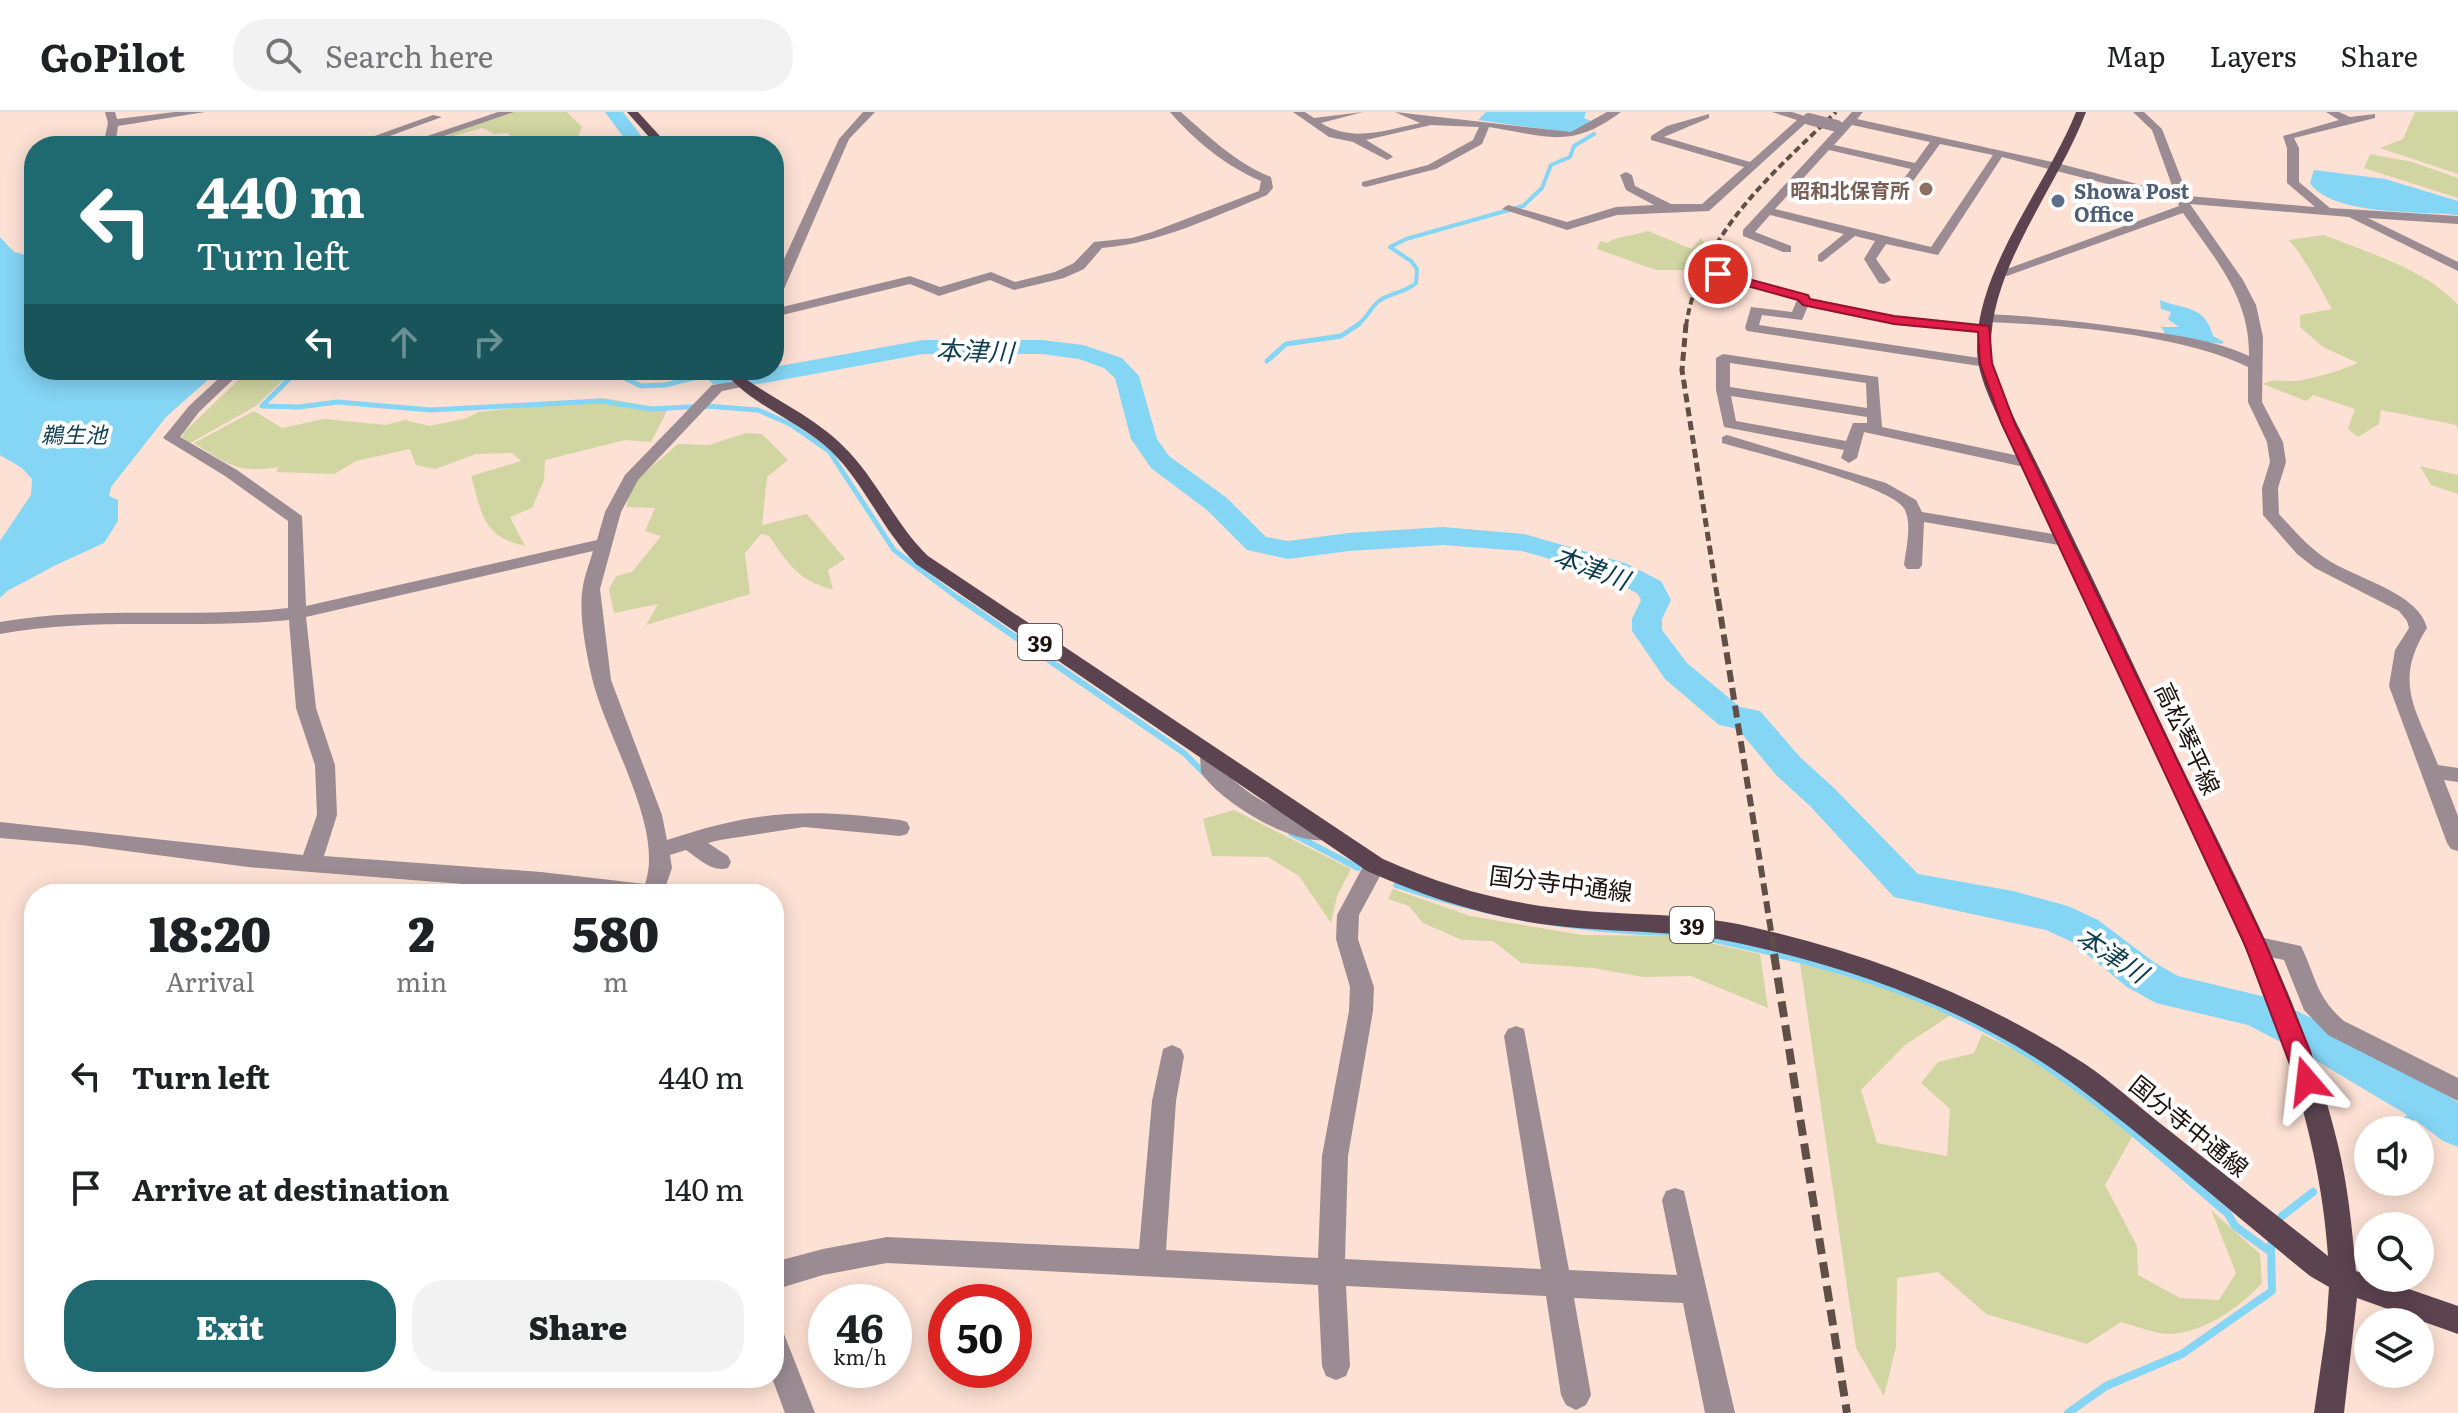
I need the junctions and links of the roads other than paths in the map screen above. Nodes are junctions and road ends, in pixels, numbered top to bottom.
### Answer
1 (200, 112) edge
2 (506, 112) edge
3 (632, 112) edge
4 (870, 112) edge
5 (1194, 112) edge
6 (1298, 112) edge
7 (1358, 112) edge
8 (1400, 112) edge
9 (1477, 112) edge
10 (1616, 112) edge
11 (1689, 112) edge
12 (1777, 112) edge
13 (2081, 112) edge
14 (2138, 112) edge
15 (2161, 112) edge
16 (2331, 112) edge
17 (1177, 113) edge
18 (1343, 114) junction
19 (2371, 116) dead end
20 (112, 117) edge
21 (437, 117) dead end
22 (1807, 119) junction
23 (1313, 121) junction
24 (2349, 121) junction
25 (1468, 122) junction
26 (1847, 122) edge
27 (1441, 123) junction
28 (1485, 124) junction
29 (2157, 129) junction
30 (1376, 134) junction
31 (385, 136) edge
32 (434, 136) edge
33 (654, 136) edge
34 (1356, 139) junction
35 (1937, 140) junction
36 (1825, 146) junction
37 (1999, 154) junction
38 (1387, 157) dead end
39 (1752, 166) junction
40 (2057, 166) junction
41 (1918, 167) junction
42 (1626, 175) dead end
43 (1366, 184) dead end
44 (1899, 193) dead end
45 (2184, 204) junction
46 (1669, 208) junction
47 (1510, 210) dead end
48 (1767, 211) junction
49 (2326, 211) junction
50 (2346, 212) junction
51 (2458, 220) edge
52 (1853, 232) junction
53 (1883, 239) junction
54 (1787, 249) dead end
55 (1822, 258) dead end
56 (2458, 267) edge
57 (2002, 273) junction
58 (784, 274) edge
59 (1718, 274) dead end
60 (1884, 280) dead end
61 (1803, 301) junction
62 (784, 311) edge
63 (1985, 324) junction
64 (1986, 363) junction
65 (2254, 364) junction
66 (225, 380) edge
67 (731, 380) edge
68 (740, 380) edge
69 (1723, 390) junction
70 (1875, 422) junction
71 (1727, 440) dead end
72 (2029, 463) junction
73 (1916, 516) junction
74 (2065, 541) junction
75 (602, 544) junction
76 (1913, 565) dead end
77 (297, 613) junction
78 (0, 628) edge
79 (1210, 756) joint
80 (2432, 771) junction
81 (2458, 775) edge
82 (900, 828) dead end
83 (0, 830) edge
84 (1323, 833) joint
85 (688, 841) junction
86 (2458, 843) edge
87 (659, 851) junction
88 (720, 862) dead end
89 (311, 863) junction
90 (1375, 865) junction
91 (573, 884) edge
92 (655, 884) edge
93 (2255, 945) junction
94 (1516, 1036) dead end
95 (1172, 1056) dead end
96 (2458, 1090) edge
97 (1675, 1200) dead end
98 (1151, 1264) junction
99 (784, 1273) edge
100 (1331, 1273) junction
101 (2343, 1280) junction
102 (1557, 1284) junction
103 (1695, 1290) junction
104 (2458, 1320) edge
105 (1336, 1366) dead end
106 (784, 1371) edge
107 (1576, 1395) dead end
108 (800, 1413) edge
109 (1720, 1413) edge
110 (2329, 1413) edge

1 - 20 street
2 - 32 street
3 - 33 main road
4 - 58 street
5 - 17 street
6 - 23 street
7 - 18 street
8 - 27 street
9 - 25 street
10 - 28 street
11 - 39 street
12 - 22 street
13 - 40 main road, 高松琴平線
14 - 29 street
15 - 29 street
16 - 24 street
17 - 62 street
18 - 23 street
18 - 30 street
19 - 24 street
21 - 31 street
22 - 26 street, bridge
22 - 39 street
23 - 34 street
24 - 49 street
25 - 27 street
25 - 28 street
26 - 35 street
26 - 36 street
27 - 30 street
28 - 43 street
29 - 45 street
30 - 34 street
34 - 38 street
35 - 37 street
35 - 41 street
36 - 41 street
36 - 48 street
37 - 40 street
37 - 53 street
39 - 46 street
40 - 45 street
40 - 57 main road, 高松琴平線
41 - 44 street
42 - 46 street
45 - 49 street
45 - 57 street
45 - 65 street
46 - 47 street
48 - 52 street
48 - 54 street
49 - 50 street
50 - 51 street
50 - 56 street
52 - 53 street
52 - 55 street
53 - 60 street
57 - 63 main road, 高松琴平線
59 - 61 street
61 - 63 street
61 - 64 street
63 - 64 main road, 高松琴平線
63 - 65 street
64 - 72 main road, 高松琴平線
65 - 80 street
66 - 77 street
67 - 75 street
68 - 79 main road, 39
69 - 70 street
69 - 70 street
69 - 70 street
70 - 72 street
71 - 73 street
72 - 74 main road, 高松琴平線
73 - 74 street
73 - 76 street
74 - 93 main road, 高松琴平線
75 - 77 street
75 - 87 street
77 - 78 street
77 - 89 street
79 - 84 street
80 - 81 street
80 - 86 street
82 - 85 street
83 - 89 street
84 - 90 main road, 国分寺中通線 / 39
85 - 87 street
85 - 88 street
87 - 92 street
89 - 91 street
90 - 100 street
90 - 101 main road, 国分寺中通線 / 39
93 - 96 street
93 - 101 main road, 高松琴平線
94 - 102 street
95 - 98 street
97 - 103 street
98 - 99 street
98 - 100 street
100 - 102 street
100 - 105 street
101 - 104 main road, 国分寺中通線 / 39
101 - 110 main road, 高松琴平線
102 - 103 street
102 - 107 street
103 - 109 street
106 - 108 street

